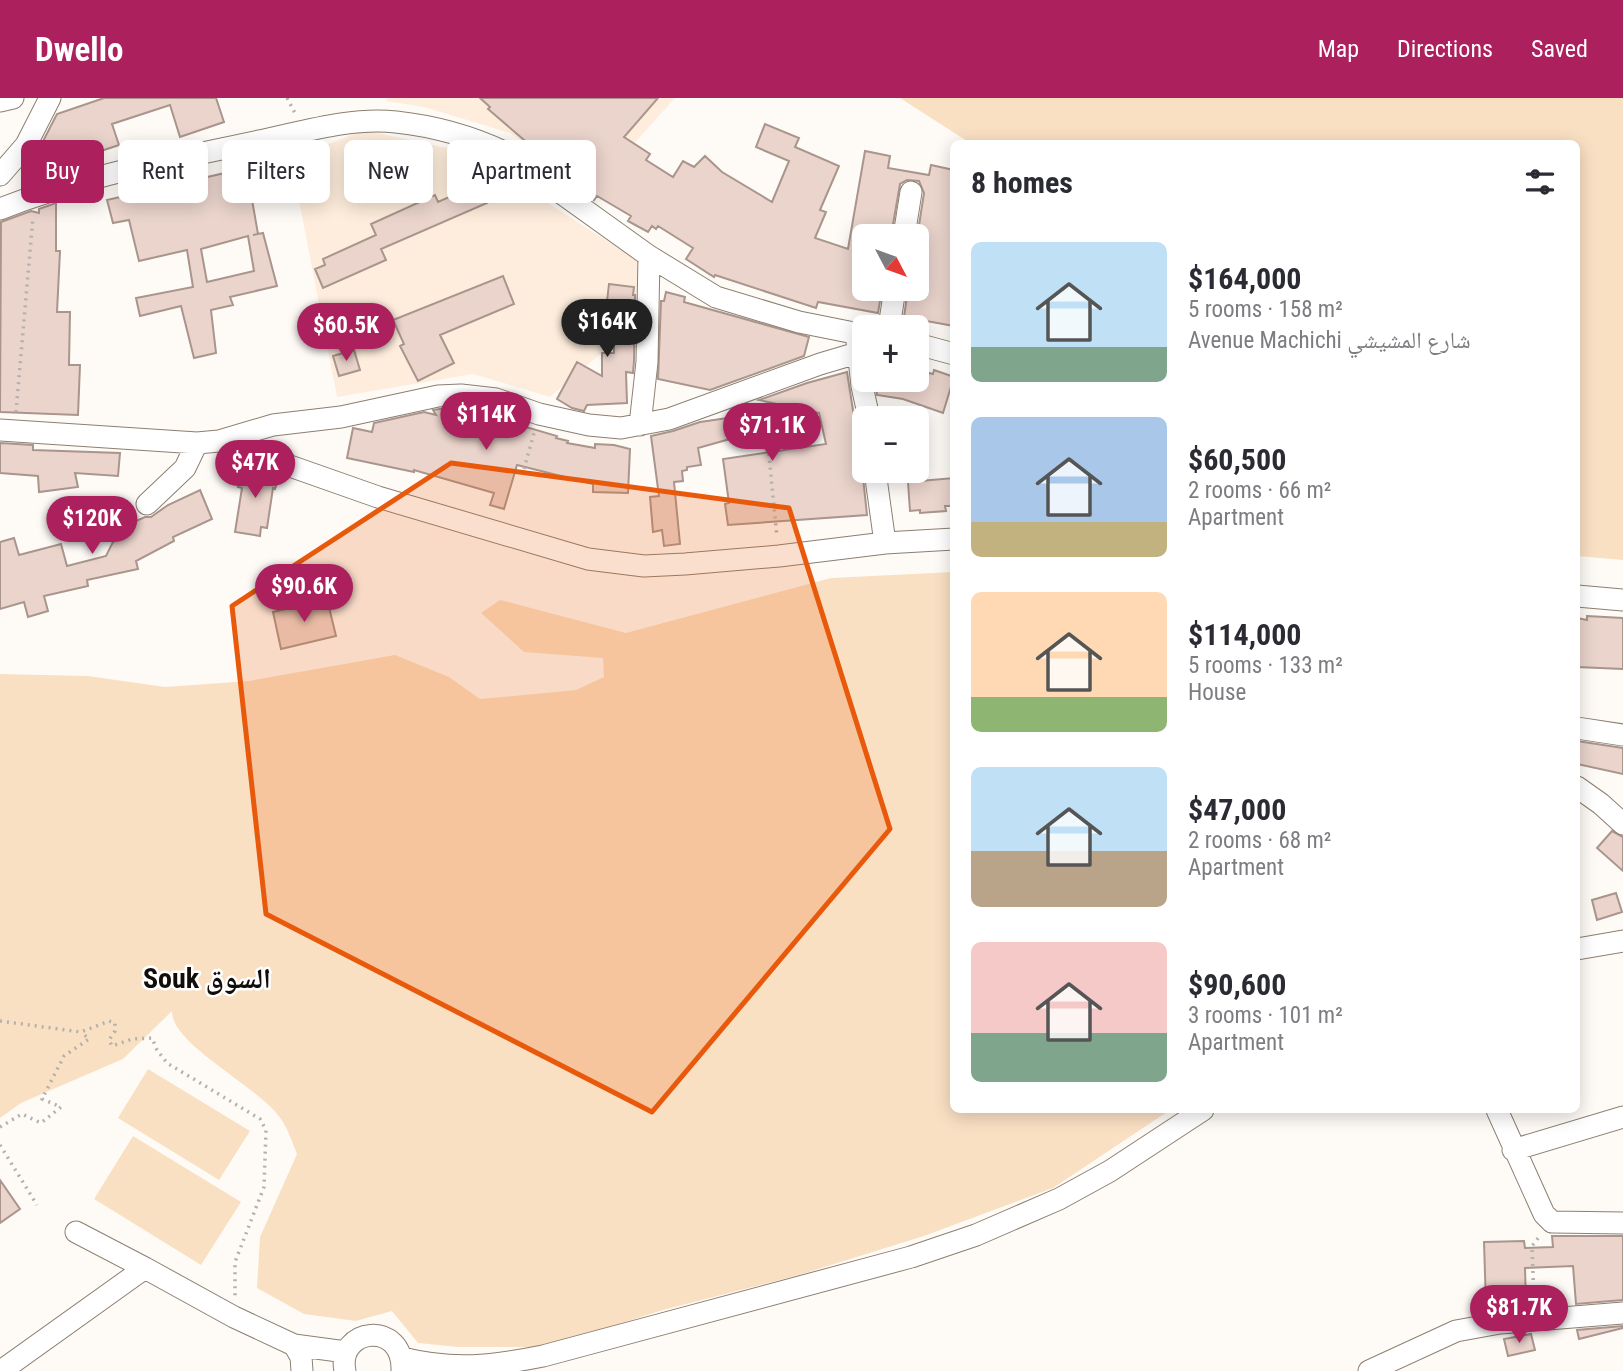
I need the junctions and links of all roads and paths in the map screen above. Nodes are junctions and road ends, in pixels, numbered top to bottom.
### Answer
1 (13, 98) edge
2 (50, 98) edge
3 (0, 101) edge
4 (0, 175) edge
5 (104, 175) edge
6 (912, 192) dead end
7 (21, 201) edge
8 (34, 203) edge
9 (0, 209) edge
10 (906, 224) edge
11 (649, 256) junction
12 (852, 339) edge
13 (852, 345) edge
14 (929, 347) edge
15 (950, 353) edge
16 (762, 385) junction
17 (539, 414) junction
18 (640, 425) junction
19 (7, 431) edge
20 (219, 441) junction
21 (197, 443) junction
22 (524, 469) dead end
23 (877, 483) edge
24 (147, 504) dead end
25 (950, 539) edge
26 (885, 543) junction
27 (779, 556) junction
28 (1580, 596) edge
29 (1623, 600) edge
30 (1580, 728) edge
31 (1623, 735) edge
32 (1580, 789) edge
33 (1623, 824) edge
34 (1623, 941) edge
35 (1580, 948) edge
36 (0, 1021) edge
37 (81, 1032) junction
38 (1198, 1113) edge
39 (1498, 1113) edge
40 (1623, 1117) edge
41 (0, 1127) edge
42 (0, 1145) edge
43 (1513, 1150) junction
44 (37, 1205) dead end
45 (1623, 1223) edge
46 (76, 1232) dead end
47 (1532, 1245) dead end
48 (145, 1268) junction
49 (1623, 1313) edge
50 (234, 1317) junction
51 (1534, 1320) junction
52 (293, 1345) junction
53 (346, 1362) edge
54 (402, 1364) edge
55 (460, 1369) edge
56 (1, 1371) edge
57 (302, 1371) edge
58 (1369, 1371) edge

1 - 3 street
2 - 4 street
5 - 11 street
6 - 10 street
7 - 9 street
8 - 19 path
11 - 12 street
11 - 18 street
13 - 16 street
14 - 15 street
16 - 18 street
16 - 27 path
17 - 18 street
17 - 20 street
17 - 22 path
19 - 21 street
20 - 21 street
20 - 27 street
21 - 24 street
23 - 26 street
25 - 26 street
26 - 27 street
28 - 29 street
30 - 31 street
32 - 33 street
34 - 35 street
36 - 37 path
37 - 41 path
37 - 50 path
38 - 55 street
39 - 43 street
40 - 43 street
42 - 44 path
43 - 45 street
46 - 48 street
47 - 51 path
48 - 50 street
48 - 56 street
49 - 51 street
50 - 52 street
51 - 58 street
52 - 53 street
52 - 57 street
53 - 54 street
54 - 55 street

